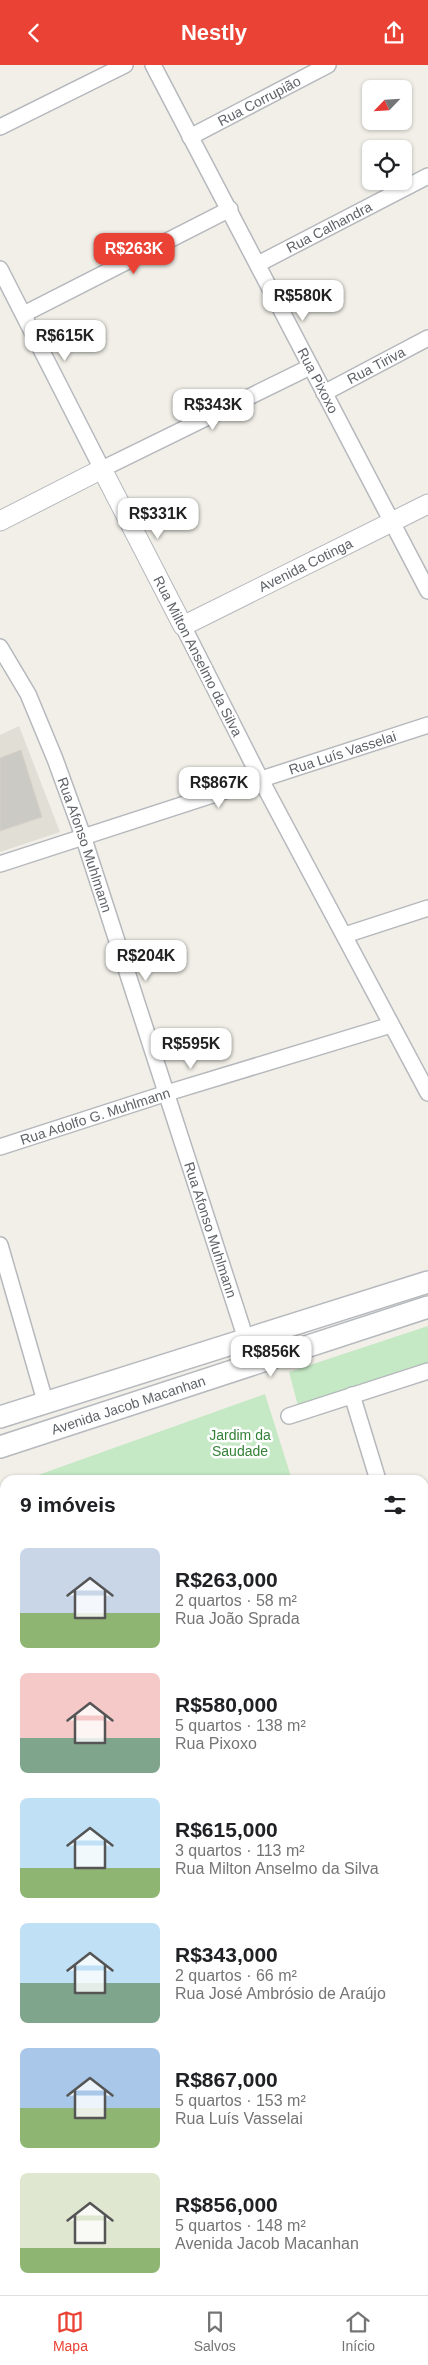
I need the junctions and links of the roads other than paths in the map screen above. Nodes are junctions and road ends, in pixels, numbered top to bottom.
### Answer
1 (125, 65) edge
2 (153, 65) edge
3 (328, 65) edge
4 (0, 127) edge
5 (190, 137) junction
6 (428, 176) edge
7 (230, 209) junction
8 (258, 264) junction
9 (0, 269) edge
10 (24, 314) junction
11 (428, 338) edge
12 (310, 367) junction
13 (324, 393) junction
14 (102, 469) junction
15 (428, 504) edge
16 (0, 521) edge
17 (393, 522) junction
18 (428, 591) edge
19 (183, 626) junction
20 (0, 647) edge
21 (428, 725) edge
22 (261, 780) junction
23 (83, 836) junction
24 (0, 864) edge
25 (428, 908) edge
26 (345, 935) junction
27 (391, 1025) junction
28 (167, 1093) junction
29 (428, 1093) edge
30 (0, 1147) edge
31 (0, 1245) edge
32 (428, 1282) edge
33 (428, 1307) edge
34 (245, 1338) junction
35 (254, 1364) junction
36 (428, 1371) edge
37 (352, 1395) junction
38 (45, 1401) junction
39 (289, 1416) dead end
40 (0, 1417) edge
41 (0, 1447) edge
42 (376, 1475) edge

1 - 4 street
2 - 5 street, Rua Pixoxo
3 - 5 street, Rua Corrupião
5 - 7 street, Rua Pixoxo
6 - 8 street, Rua Calhandra
7 - 8 street, Rua Pixoxo
7 - 10 street
8 - 12 street, Rua Pixoxo
9 - 10 street, Rua Milton Anselmo da Silva
10 - 14 street, Rua Milton Anselmo da Silva
11 - 13 street, Rua Tiriva
12 - 13 street, Rua Pixoxo
12 - 14 street
13 - 17 street, Rua Pixoxo
14 - 16 street
14 - 19 street, Rua Milton Anselmo da Silva
15 - 17 street, Avenida Cotinga
17 - 18 street, Rua Pixoxo
17 - 19 street, Avenida Cotinga
19 - 22 street, Rua Milton Anselmo da Silva
20 - 23 street, Rua Afonso Muhlmann
21 - 22 street, Rua Luís Vasselai
22 - 23 street, Rua Luís Vasselai
22 - 26 street, Rua Milton Anselmo da Silva
23 - 24 street, Rua Luís Vasselai
23 - 28 street, Rua Afonso Muhlmann
25 - 26 street
26 - 27 street, Rua Milton Anselmo da Silva
27 - 28 street, Rua Adolfo G. Muhlmann
27 - 29 street, Rua Milton Anselmo da Silva
28 - 30 street, Rua Adolfo G. Muhlmann
28 - 34 street, Rua Afonso Muhlmann
31 - 38 street
32 - 34 main road, Avenida Jacob Macanhan
33 - 35 main road, Avenida Jacob Macanhan
34 - 35 street, Rua Afonso Muhlmann
34 - 38 main road, Avenida Jacob Macanhan
35 - 41 main road, Avenida Jacob Macanhan
36 - 37 street
37 - 39 street
37 - 42 street
38 - 40 main road, Avenida Jacob Macanhan

